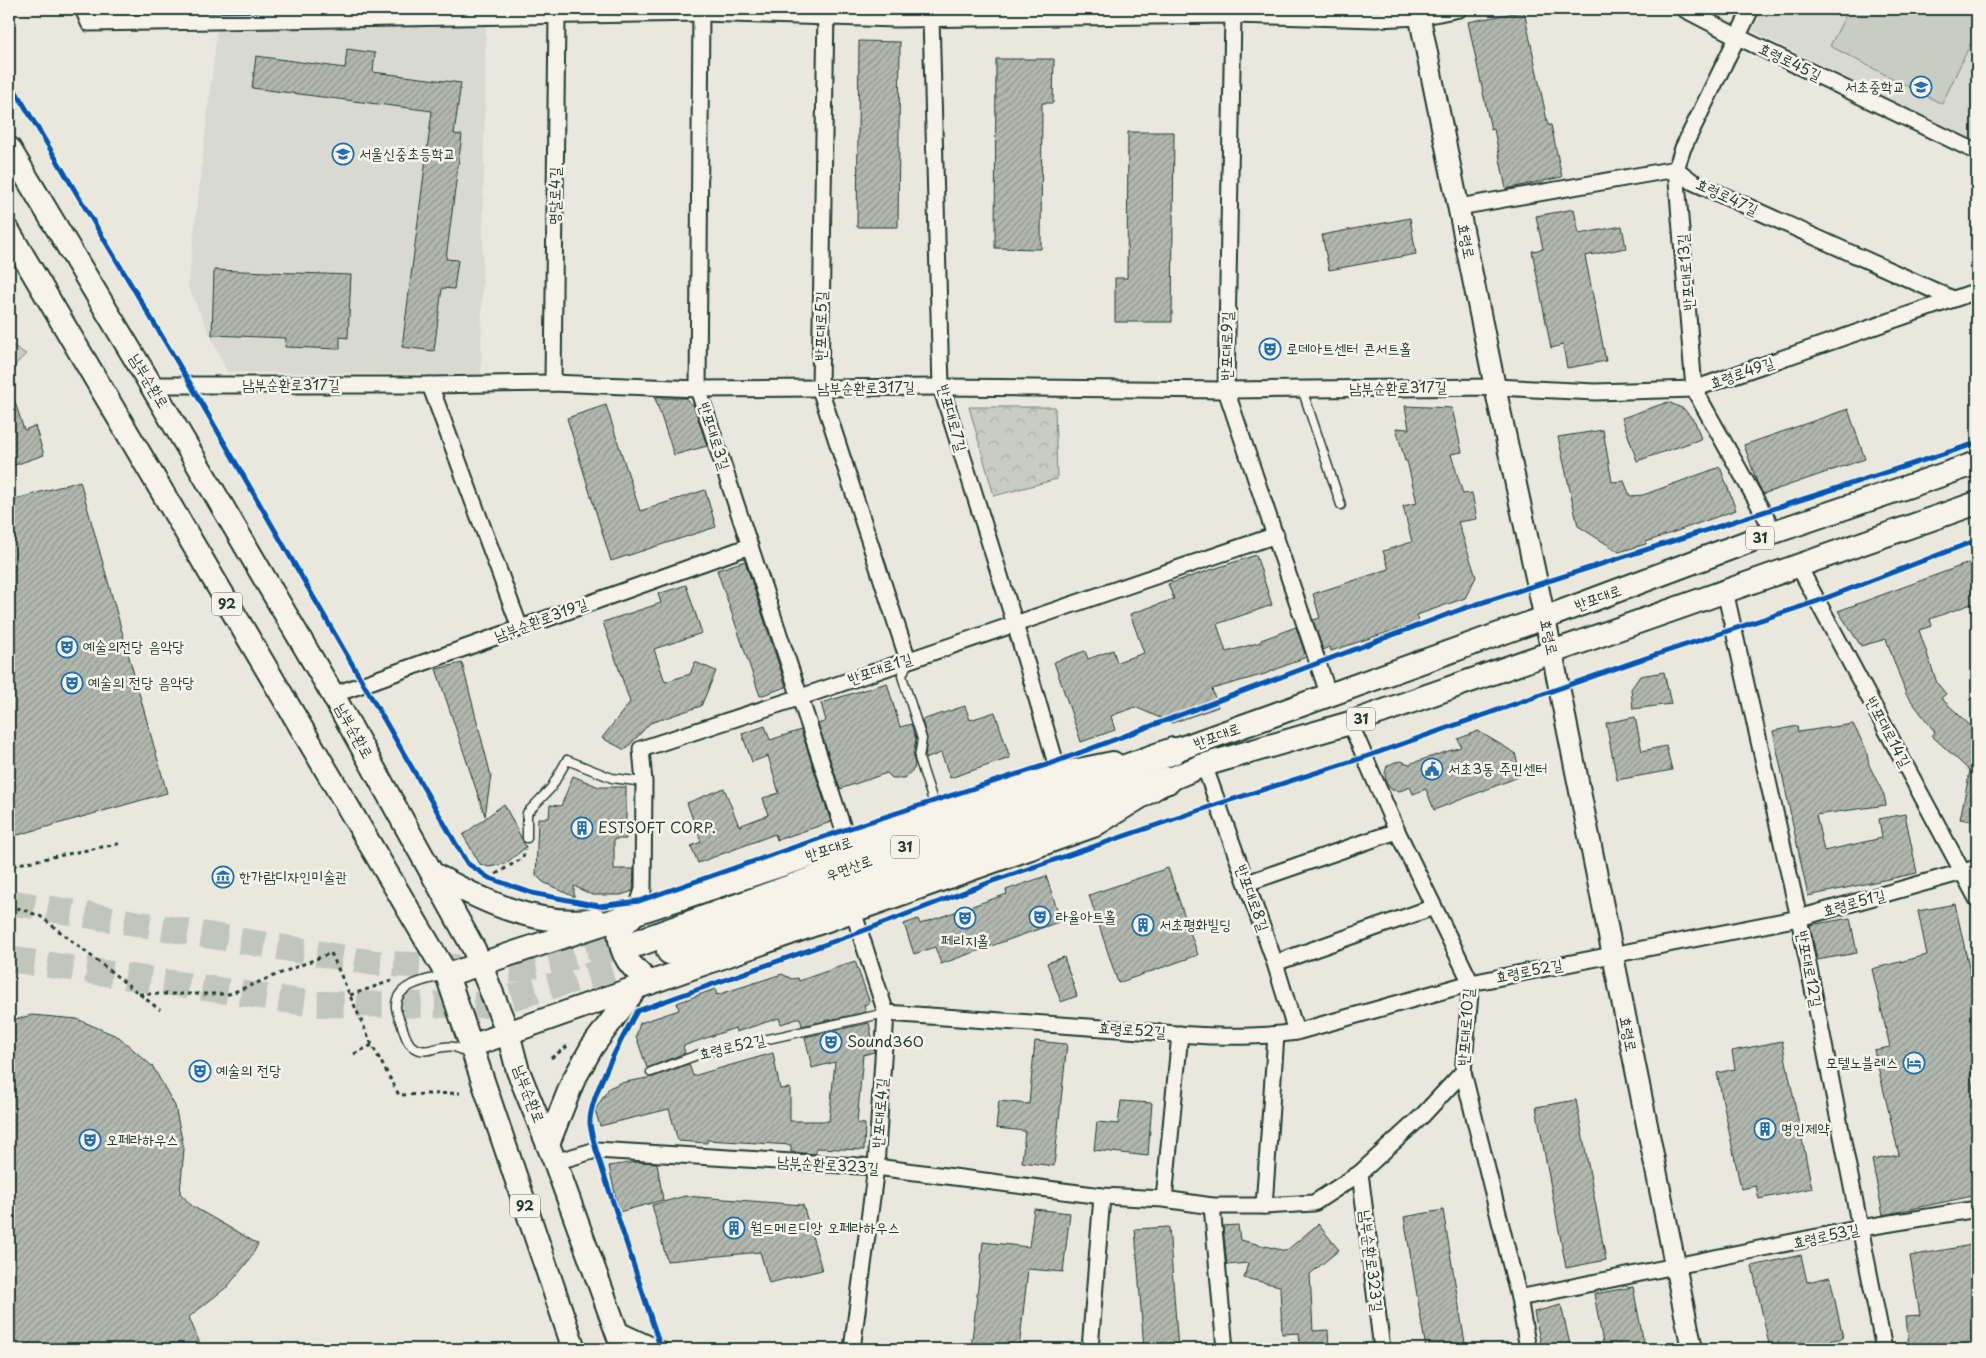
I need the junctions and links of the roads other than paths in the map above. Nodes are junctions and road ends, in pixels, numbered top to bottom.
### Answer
1 (83, 9) edge
2 (1459, 9) edge
3 (1684, 9) edge
4 (1751, 9) edge
5 (701, 11) edge
6 (556, 12) edge
7 (1232, 12) edge
8 (434, 13) edge
9 (826, 13) edge
10 (1031, 13) edge
11 (1419, 13) edge
12 (896, 14) edge
13 (964, 14) edge
14 (930, 17) junction
15 (1738, 37) junction
16 (9, 148) edge
17 (1977, 152) edge
18 (1676, 169) junction
19 (1459, 207) junction
20 (9, 232) edge
21 (1977, 291) edge
22 (1953, 299) junction
23 (553, 383) junction
24 (151, 385) junction
25 (430, 385) junction
26 (941, 387) junction
27 (1495, 387) junction
28 (698, 389) junction
29 (820, 389) junction
30 (1302, 389) junction
31 (1694, 389) junction
32 (1226, 390) junction
33 (1977, 463) edge
34 (1977, 503) edge
35 (1341, 505) dead end
36 (1774, 532) junction
37 (1276, 535) junction
38 (750, 546) junction
39 (1798, 565) junction
40 (1725, 591) junction
41 (1544, 618) junction
42 (1015, 624) junction
43 (520, 628) junction
44 (1552, 652) junction
45 (908, 660) junction
46 (334, 695) junction
47 (1329, 696) junction
48 (801, 697) junction
49 (1350, 722) junction
50 (1173, 751) junction
51 (1204, 765) junction
52 (1059, 774) junction
53 (1168, 780) junction
54 (644, 782) junction
55 (937, 813) junction
56 (1397, 831) junction
57 (527, 838) road end
58 (848, 843) junction
59 (1970, 870) edge
60 (435, 875) junction
61 (1246, 884) junction
62 (1977, 899) edge
63 (1434, 907) junction
64 (853, 911) junction
65 (635, 913) junction
66 (1799, 918) junction
67 (1612, 955) junction
68 (1275, 963) junction
69 (482, 964) junction
70 (642, 969) junction
71 (447, 975) junction
72 (1470, 983) junction
73 (886, 1013) junction
74 (1296, 1032) junction
75 (508, 1033) junction
76 (1180, 1034) junction
77 (1276, 1035) junction
78 (474, 1054) junction
79 (650, 1072) dead end
80 (1463, 1072) junction
81 (551, 1153) junction
82 (876, 1167) junction
83 (1360, 1173) junction
84 (1102, 1196) junction
85 (1164, 1200) junction
86 (1212, 1206) junction
87 (1264, 1206) junction
88 (1977, 1209) edge
89 (1862, 1228) junction
90 (1676, 1267) junction
91 (1519, 1298) junction
92 (620, 1339) edge
93 (574, 1349) edge
94 (660, 1349) edge
95 (852, 1349) edge
96 (1090, 1349) edge
97 (1225, 1349) edge
98 (1382, 1349) edge
99 (1528, 1349) edge
100 (1692, 1349) edge
101 (1884, 1349) edge

1 - 8 street
2 - 11 street
3 - 15 street, 효령로45길
4 - 15 street, 반포대로13길
5 - 6 street
5 - 9 street
5 - 28 street, 반포대로3길
6 - 8 street
6 - 23 street, 명달로4길
7 - 10 street
7 - 11 street
7 - 32 street, 반포대로9길
9 - 12 street
9 - 29 street, 반포대로5길
10 - 13 street
11 - 19 main road, 효령로
12 - 14 street
13 - 14 street
14 - 26 street, 반포대로7길
15 - 17 street, 효령로45길
15 - 18 street, 반포대로13길
16 - 24 main road, 남부순환로
18 - 19 street
18 - 22 street, 효령로47길
18 - 31 street, 반포대로13길
19 - 27 main road, 효령로
20 - 71 main road, 92
21 - 22 street, 효령로49길
22 - 31 street, 효령로49길
23 - 25 street, 남부순환로317길
23 - 28 street, 남부순환로317길
24 - 25 street, 남부순환로317길
24 - 46 main road, 남부순환로
25 - 43 street
26 - 29 street, 남부순환로317길
26 - 32 street, 남부순환로317길
26 - 42 street, 반포대로7길
27 - 30 street, 남부순환로317길
27 - 31 street, 효령로49길
27 - 41 main road, 효령로
28 - 29 street, 남부순환로317길
28 - 38 street, 반포대로3길
29 - 45 street, 반포대로5길
30 - 32 street, 남부순환로317길
30 - 35 lane
31 - 36 street, 반포대로13길
32 - 37 street, 반포대로9길
33 - 36 main road, 반포대로 / 31
34 - 39 main road, 반포대로 / 31
36 - 41 main road, 반포대로 / 31
37 - 42 street, 반포대로1길
37 - 47 street, 반포대로9길
38 - 43 street, 남부순환로319길
38 - 48 street, 반포대로3길
39 - 40 main road, 반포대로 / 31
39 - 59 street, 반포대로14길
40 - 44 main road, 반포대로 / 31
40 - 66 street, 반포대로12길
41 - 44 main road, 효령로
41 - 47 main road, 반포대로
42 - 45 street, 반포대로1길
42 - 52 street, 반포대로7길
43 - 46 street, 남부순환로319길
44 - 49 main road, 반포대로 / 31
44 - 67 main road, 효령로
45 - 48 street, 반포대로1길
45 - 55 lane
46 - 60 main road, 남부순환로
47 - 50 main road, 반포대로
48 - 54 street, 반포대로1길
48 - 58 street, 반포대로3길
49 - 51 main road, 반포대로 / 31
49 - 56 street, 반포대로10길
50 - 52 main road, 반포대로
50 - 70 highway, 우면산로 / 31
51 - 53 main road, 반포대로 / 31
51 - 61 street, 반포대로8길
52 - 55 main road, 반포대로
53 - 64 main road, 반포대로
53 - 70 highway, 우면산로 / 31
54 - 57 lane
54 - 65 street, 반포대로1길
55 - 58 main road, 반포대로
56 - 61 street
56 - 63 street, 반포대로10길
58 - 65 main road, 반포대로
59 - 62 street, 반포대로14길
59 - 66 street, 효령로51길
60 - 65 main road
60 - 69 main road, 남부순환로
61 - 68 street, 반포대로8길
63 - 68 street
63 - 72 street, 반포대로10길
64 - 70 main road, 반포대로
64 - 73 street, 반포대로4길
65 - 69 main road, 반포대로
65 - 70 main road
66 - 67 street, 효령로51길
66 - 89 street, 반포대로12길
67 - 72 street, 효령로52길
67 - 90 main road, 효령로
68 - 74 street, 반포대로8길
69 - 71 main road, 반포대로
69 - 75 main road, 남부순환로
70 - 75 main road, 반포대로
70 - 81 main road
71 - 78 main road, 92
71 - 78 lane
72 - 74 street, 효령로52길
72 - 80 street, 반포대로10길
73 - 76 street, 효령로52길
73 - 79 lane, 효령로52길
73 - 82 street, 반포대로4길
74 - 77 street, 효령로52길
75 - 78 main road, 반포대로
75 - 81 main road, 남부순환로
76 - 77 street, 효령로52길
76 - 85 street
77 - 87 street
78 - 93 main road, 92
80 - 83 street, 남부순환로323길
80 - 91 street, 반포대로10길
81 - 82 street, 남부순환로323길
81 - 92 main road, 남부순환로
82 - 84 street, 남부순환로323길
82 - 95 street, 반포대로4길
83 - 87 street, 남부순환로323길
83 - 98 street, 남부순환로323길
84 - 85 street, 남부순환로323길
84 - 96 street
85 - 86 street, 남부순환로323길
86 - 87 street, 남부순환로323길
86 - 97 street
88 - 89 street, 효령로53길
89 - 90 street, 효령로53길
89 - 101 street, 반포대로12길
90 - 91 street
90 - 100 main road, 효령로
91 - 99 street, 반포대로10길
92 - 94 street

